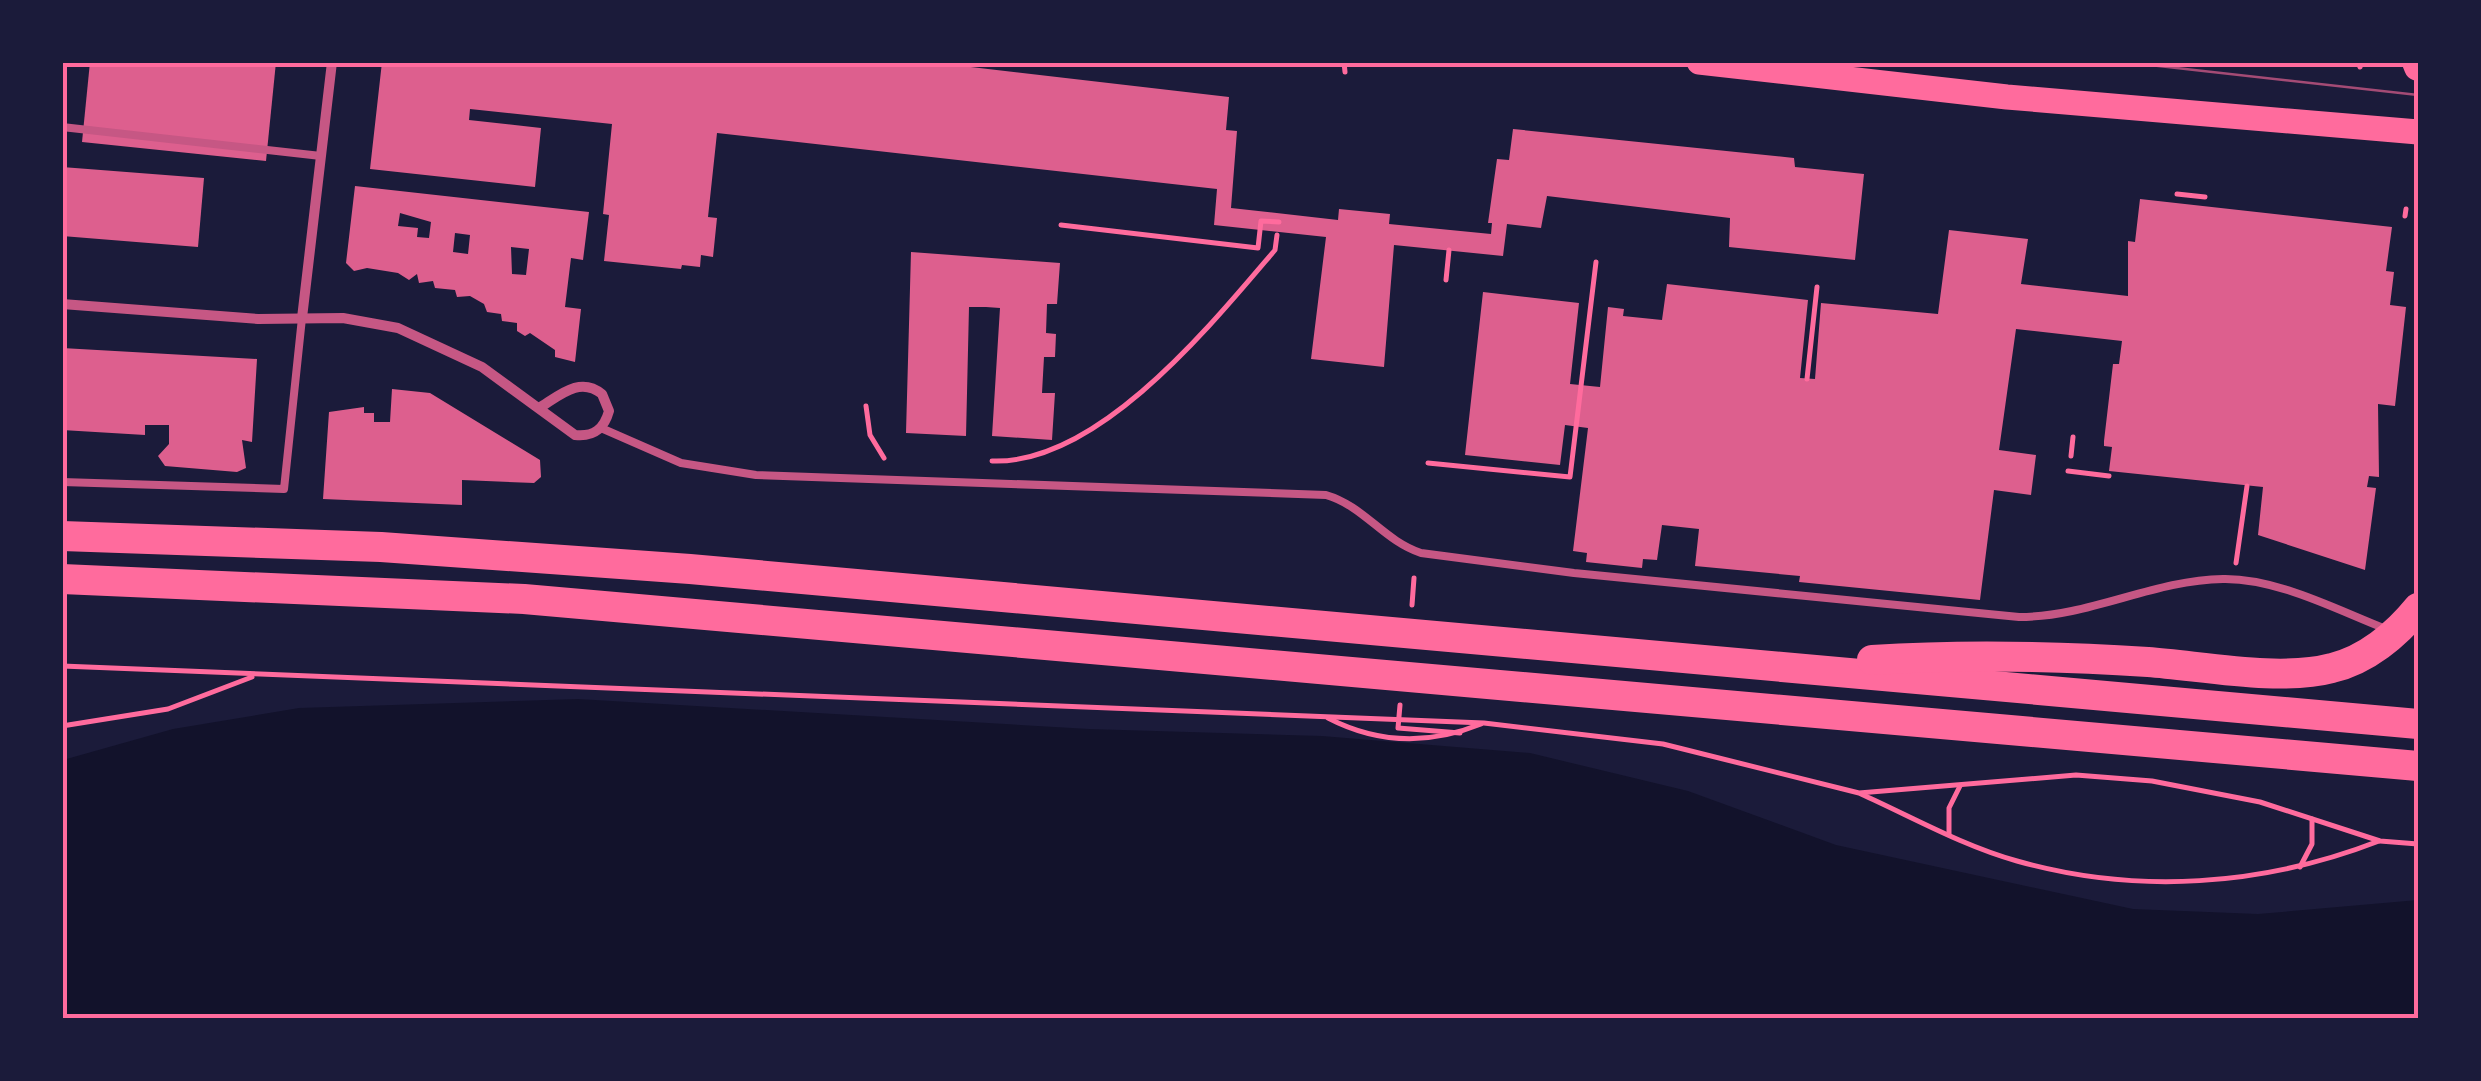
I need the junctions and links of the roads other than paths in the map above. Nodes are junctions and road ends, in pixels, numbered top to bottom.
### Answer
1 (332, 62) edge
2 (1699, 62) edge
3 (62, 128) edge
4 (2418, 132) edge
5 (321, 156) junction
6 (62, 304) edge
7 (302, 318) junction
8 (540, 408) junction
9 (602, 428) junction
10 (62, 482) edge
11 (62, 536) edge
12 (62, 579) edge
13 (2418, 608) edge
14 (2406, 637) edge
15 (1774, 667) junction
16 (2418, 724) edge
17 (2418, 766) edge

1 - 5 street
2 - 4 main road
3 - 5 lane
5 - 7 street
6 - 7 street
7 - 8 street
7 - 10 lane
8 - 9 street
8 - 9 street
9 - 14 lane
11 - 15 highway
12 - 17 highway
13 - 14 highway
14 - 15 highway
15 - 16 highway

